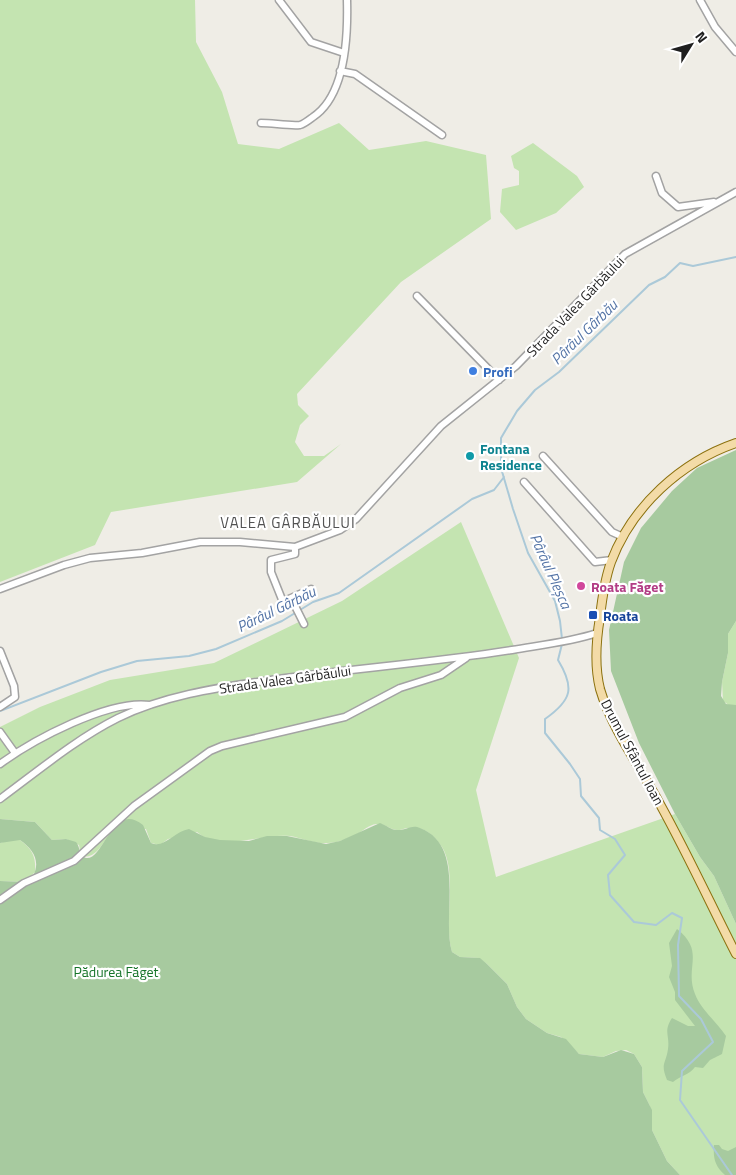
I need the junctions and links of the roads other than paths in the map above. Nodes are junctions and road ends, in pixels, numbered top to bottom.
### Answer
1 (279, 0) edge
2 (348, 0) edge
3 (700, 0) edge
4 (736, 52) edge
5 (344, 53) junction
6 (340, 71) junction
7 (261, 123) dead end
8 (442, 135) dead end
9 (656, 176) dead end
10 (736, 192) edge
11 (720, 201) junction
12 (417, 296) dead end
13 (499, 380) junction
14 (736, 443) edge
15 (543, 456) dead end
16 (524, 482) dead end
17 (623, 537) junction
18 (295, 547) junction
19 (612, 560) junction
20 (0, 589) edge
21 (311, 589) dead end
22 (291, 598) junction
23 (304, 624) dead end
24 (597, 633) junction
25 (0, 651) edge
26 (466, 658) junction
27 (150, 705) junction
28 (0, 707) edge
29 (0, 732) edge
30 (15, 753) junction
31 (0, 764) edge
32 (0, 799) edge
33 (0, 900) edge
34 (736, 954) edge

1 - 5 street
2 - 5 street
3 - 4 street
5 - 6 street
6 - 7 street
6 - 8 street
9 - 11 street, Strada Valea Gârbăului
10 - 11 street, Strada Valea Gârbăului
11 - 13 street, Strada Valea Gârbăului
12 - 13 street
13 - 18 street, Strada Valea Gârbăului
14 - 17 main road, Drumul Sfântul Ioan
15 - 17 street
16 - 19 street
17 - 19 main road, Drumul Sfântul Ioan
18 - 20 street
18 - 22 street
19 - 24 main road, Drumul Sfântul Ioan
21 - 22 street
22 - 23 street
24 - 26 street, Strada Valea Gârbăului
24 - 34 main road, Drumul Sfântul Ioan
25 - 28 street
26 - 27 street, Strada Valea Gârbăului
26 - 33 street
27 - 30 street
27 - 32 street, Strada Valea Gârbăului
29 - 30 street
30 - 31 street

